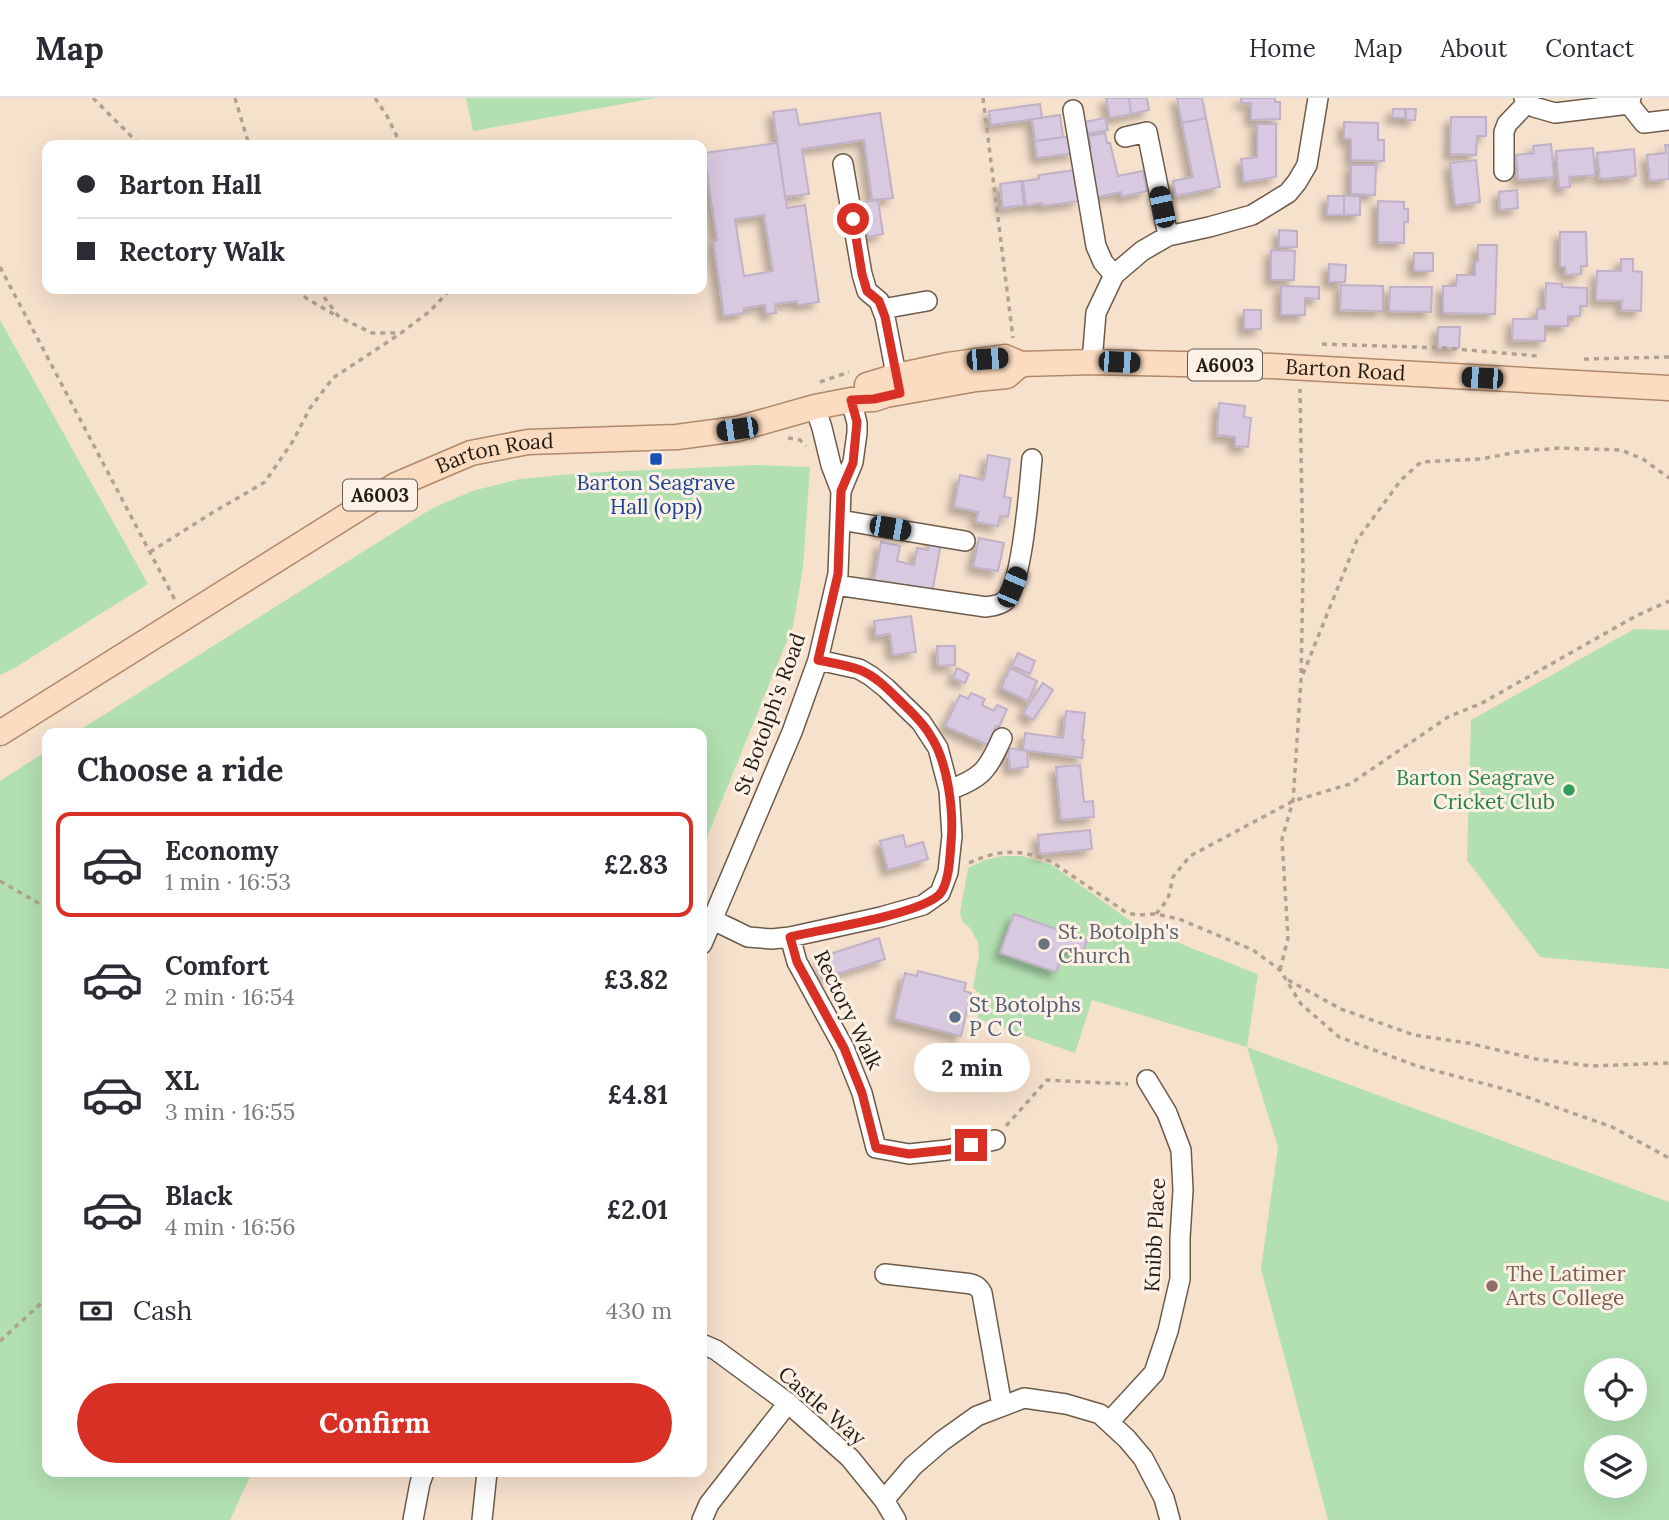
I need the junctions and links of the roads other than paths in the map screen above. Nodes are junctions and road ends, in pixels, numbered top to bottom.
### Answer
1 (1318, 98) edge
2 (1526, 100) edge
3 (1630, 101) edge
4 (1073, 110) dead end
5 (1669, 120) edge
6 (1125, 137) dead end
7 (843, 164) dead end
8 (1504, 171) dead end
9 (1168, 236) junction
10 (1114, 275) junction
11 (927, 302) dead end
12 (883, 309) junction
13 (1092, 362) junction
14 (898, 385) junction
15 (1669, 388) edge
16 (851, 400) junction
17 (815, 407) junction
18 (1032, 459) dead end
19 (841, 491) junction
20 (841, 520) junction
21 (965, 541) dead end
22 (836, 585) junction
23 (818, 660) junction
24 (0, 733) edge
25 (1002, 738) dead end
26 (949, 790) junction
27 (713, 920) junction
28 (707, 933) edge
29 (790, 937) junction
30 (1147, 1080) road end
31 (995, 1140) road end
32 (885, 1274) dead end
33 (707, 1346) edge
34 (788, 1403) junction
35 (1002, 1406) junction
36 (1109, 1422) junction
37 (422, 1477) edge
38 (486, 1477) edge
39 (884, 1500) junction
40 (413, 1520) edge
41 (482, 1520) edge
42 (702, 1520) edge
43 (897, 1520) edge
44 (1170, 1520) edge

1 - 9 street
2 - 3 street
2 - 8 street
3 - 5 street
4 - 10 street
6 - 9 street
7 - 12 street
9 - 10 street
10 - 13 street
11 - 12 street
12 - 14 street
13 - 14 main road, Barton Road / A6003
13 - 15 main road, Barton Road / A6003
14 - 16 main road, Barton Road / A6003
16 - 17 main road, Barton Road / A6003
16 - 19 street, St Botolph's Road
17 - 19 street, St Botolph's Road
17 - 24 main road, Barton Road / A6003
18 - 22 street
19 - 20 street, St Botolph's Road
20 - 21 street
20 - 22 street, St Botolph's Road
22 - 23 street, St Botolph's Road
23 - 26 street
23 - 27 street, St Botolph's Road
25 - 26 street
26 - 29 street
27 - 28 street, St Botolph's Road
27 - 29 street
29 - 31 street, Rectory Walk
30 - 36 street, Knibb Place
32 - 35 street
33 - 34 street, Castle Way
34 - 39 street, Castle Way
34 - 42 street
35 - 36 street
35 - 39 street
36 - 44 street
37 - 40 street
38 - 41 street
39 - 43 street, Castle Way

